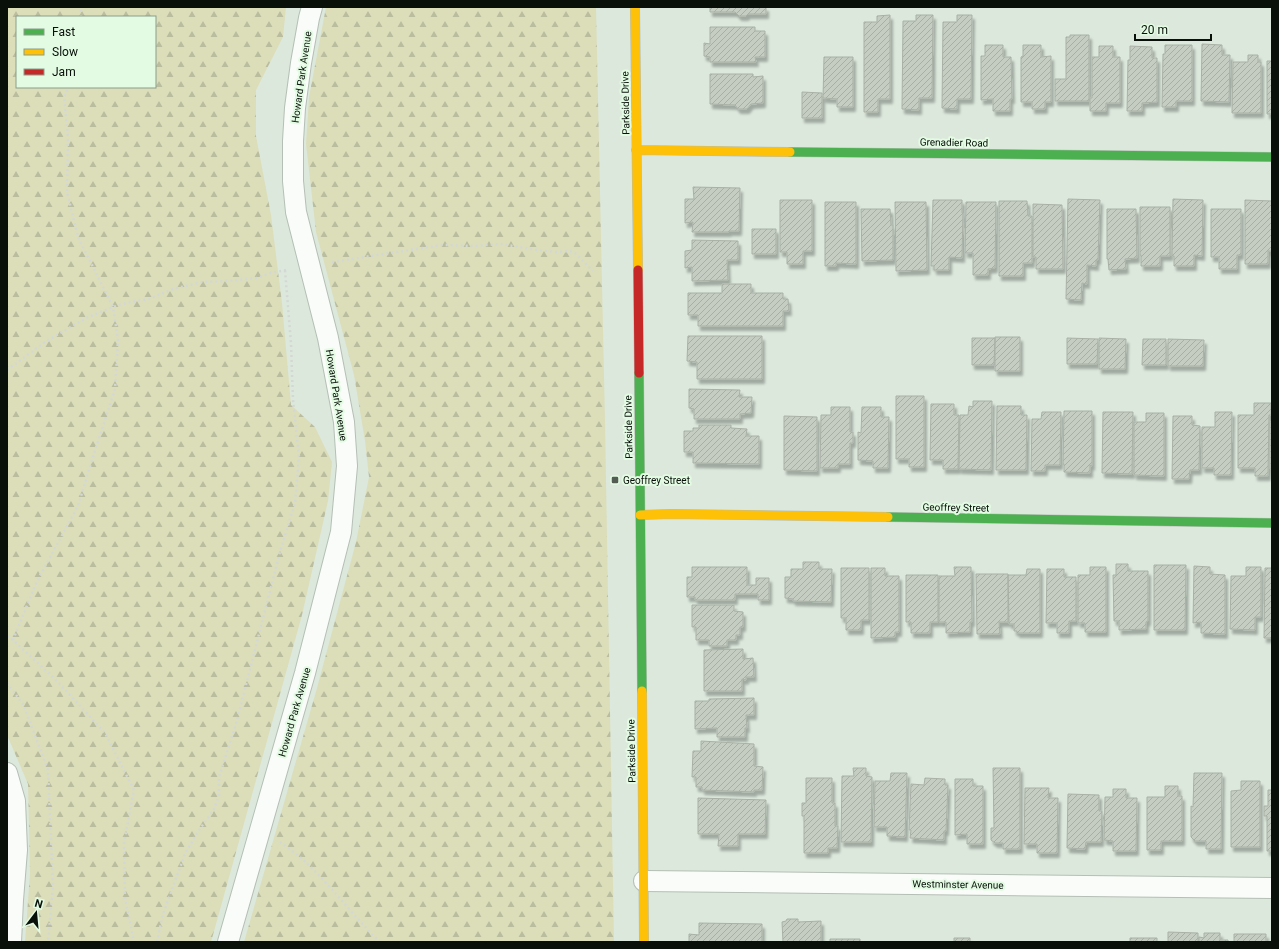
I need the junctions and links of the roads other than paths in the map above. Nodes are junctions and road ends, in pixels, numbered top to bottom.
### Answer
1 (312, 7) edge
2 (635, 7) edge
3 (636, 150) junction
4 (1272, 157) edge
5 (640, 515) junction
6 (1272, 523) edge
7 (7, 773) edge
8 (644, 881) junction
9 (1272, 888) edge
10 (11, 942) edge
11 (228, 942) edge
12 (644, 942) edge

1 - 11 street, Howard Park Avenue
2 - 3 street, Parkside Drive
3 - 4 street, Grenadier Road
3 - 5 street, Parkside Drive
5 - 6 street, Geoffrey Street
5 - 8 street, Parkside Drive
7 - 10 street
8 - 9 street, Westminster Avenue
8 - 12 street, Parkside Drive

